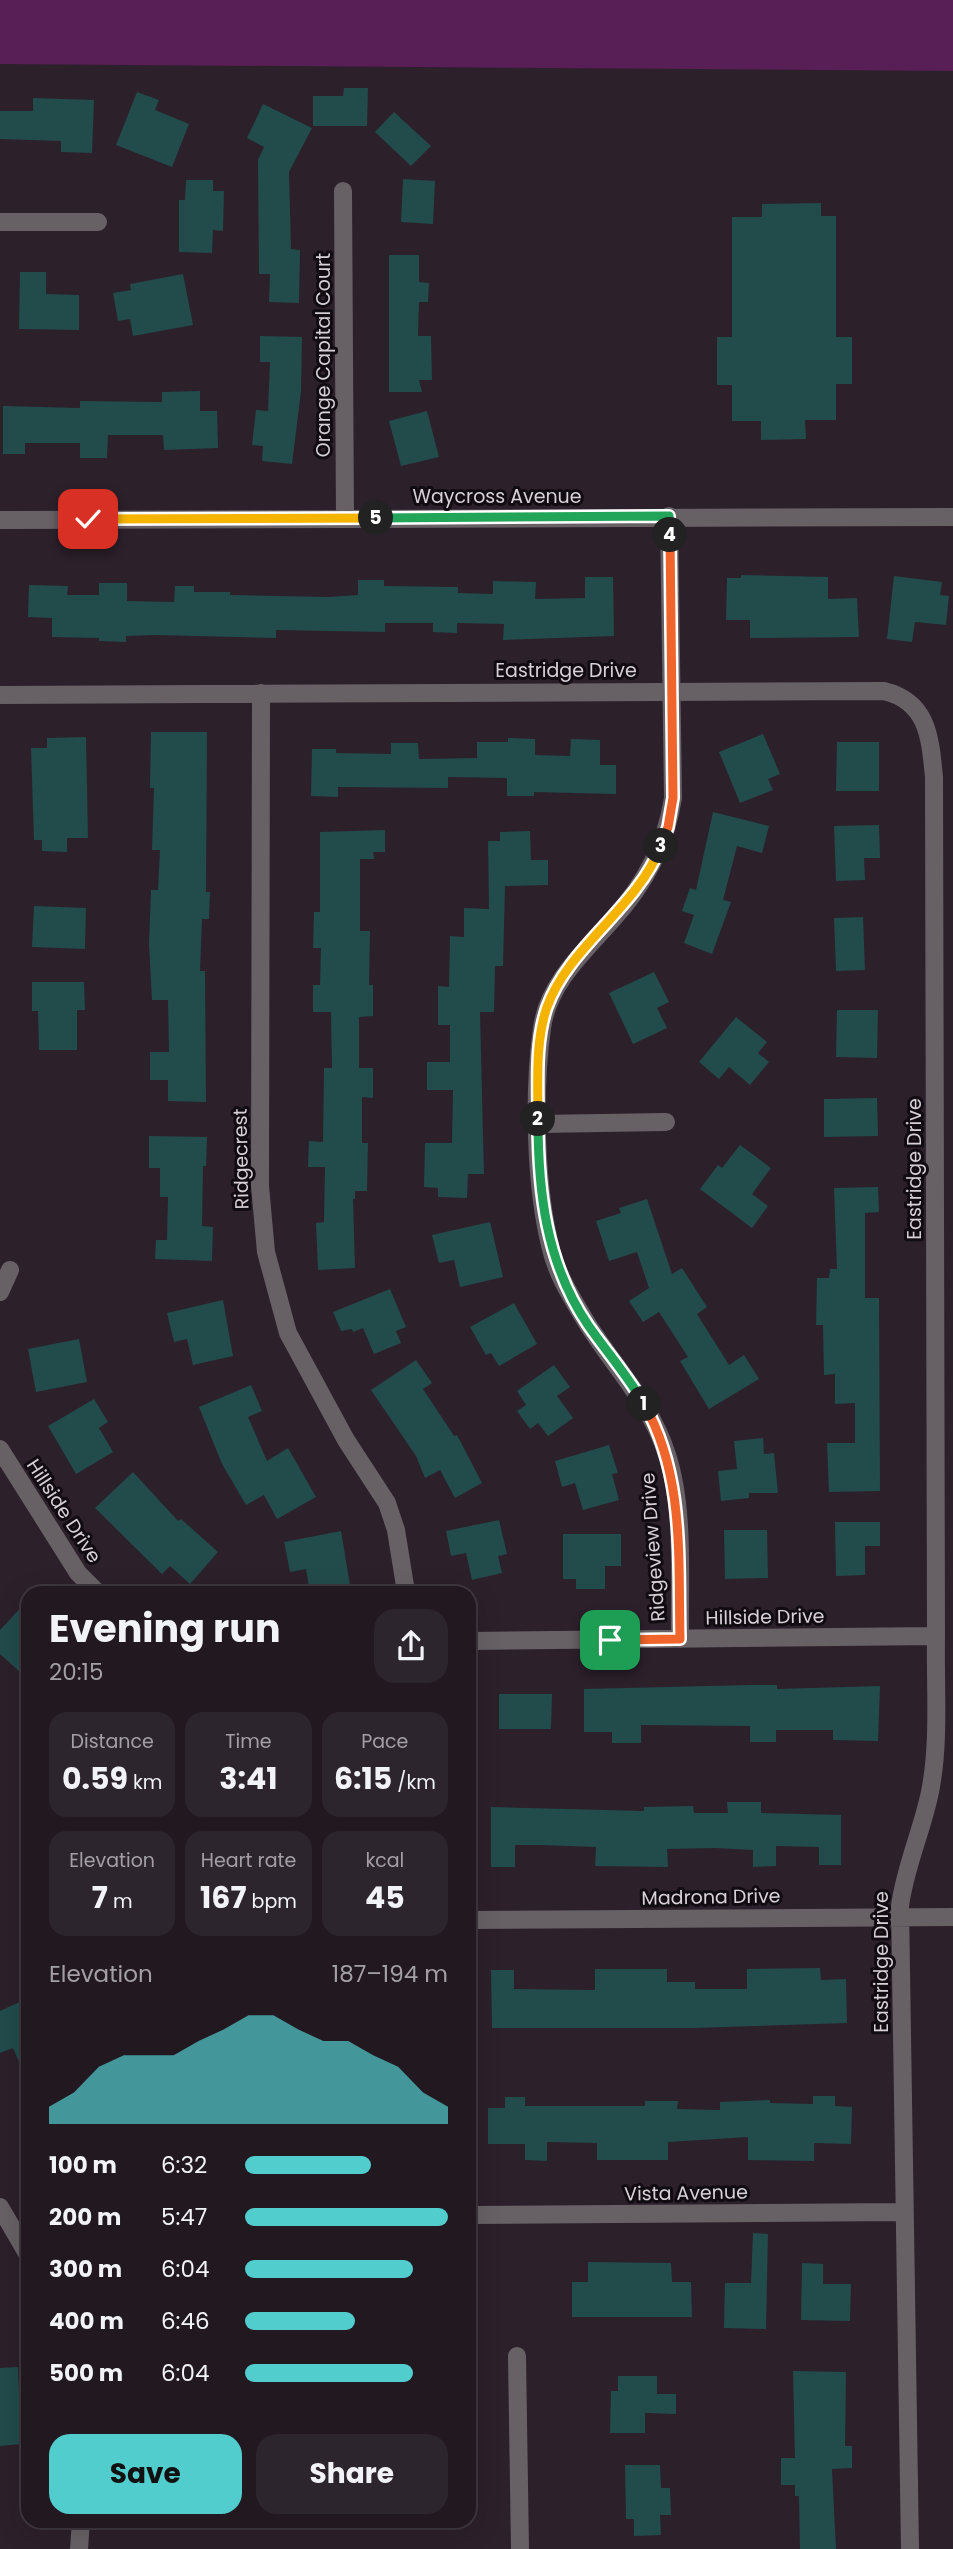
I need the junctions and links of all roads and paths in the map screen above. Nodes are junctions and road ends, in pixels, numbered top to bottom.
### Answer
1 (343, 191) dead end
2 (0, 222) edge
3 (99, 222) dead end
4 (669, 516) junction
5 (953, 517) edge
6 (345, 518) junction
7 (0, 520) edge
8 (672, 690) junction
9 (261, 693) junction
10 (0, 695) edge
11 (666, 1122) dead end
12 (538, 1124) junction
13 (10, 1270) dead end
14 (0, 1292) edge
15 (0, 1450) edge
16 (91, 1586) edge
17 (405, 1586) edge
18 (936, 1636) junction
19 (680, 1639) junction
20 (476, 1641) edge
21 (900, 1917) junction
22 (953, 1917) edge
23 (476, 1920) edge
24 (0, 2207) edge
25 (904, 2212) junction
26 (476, 2215) edge
27 (21, 2243) edge
28 (517, 2356) dead end
29 (80, 2528) edge
30 (79, 2549) edge
31 (520, 2549) edge
32 (910, 2549) edge

1 - 6 street, Orange Capital Court
2 - 3 street
4 - 5 street, Waycross Avenue
4 - 6 street, Waycross Avenue
4 - 8 street, Ridgeview Drive
6 - 7 street, Waycross Avenue
8 - 9 street, Eastridge Drive
8 - 12 street, Ridgeview Drive
8 - 18 street, Eastridge Drive
9 - 10 street, Eastridge Drive
9 - 17 street, Ridgecrest
11 - 12 street
12 - 19 street, Ridgeview Drive
13 - 14 street
15 - 16 street, Hillside Drive
18 - 19 street, Hillside Drive
18 - 21 street, Eastridge Drive
19 - 20 street, Hillside Drive
21 - 22 street, Madrona Drive
21 - 23 street, Madrona Drive
21 - 25 street, Eastridge Drive
24 - 27 street
25 - 26 street, Vista Avenue
25 - 32 street, Eastridge Drive
28 - 31 street
29 - 30 street

